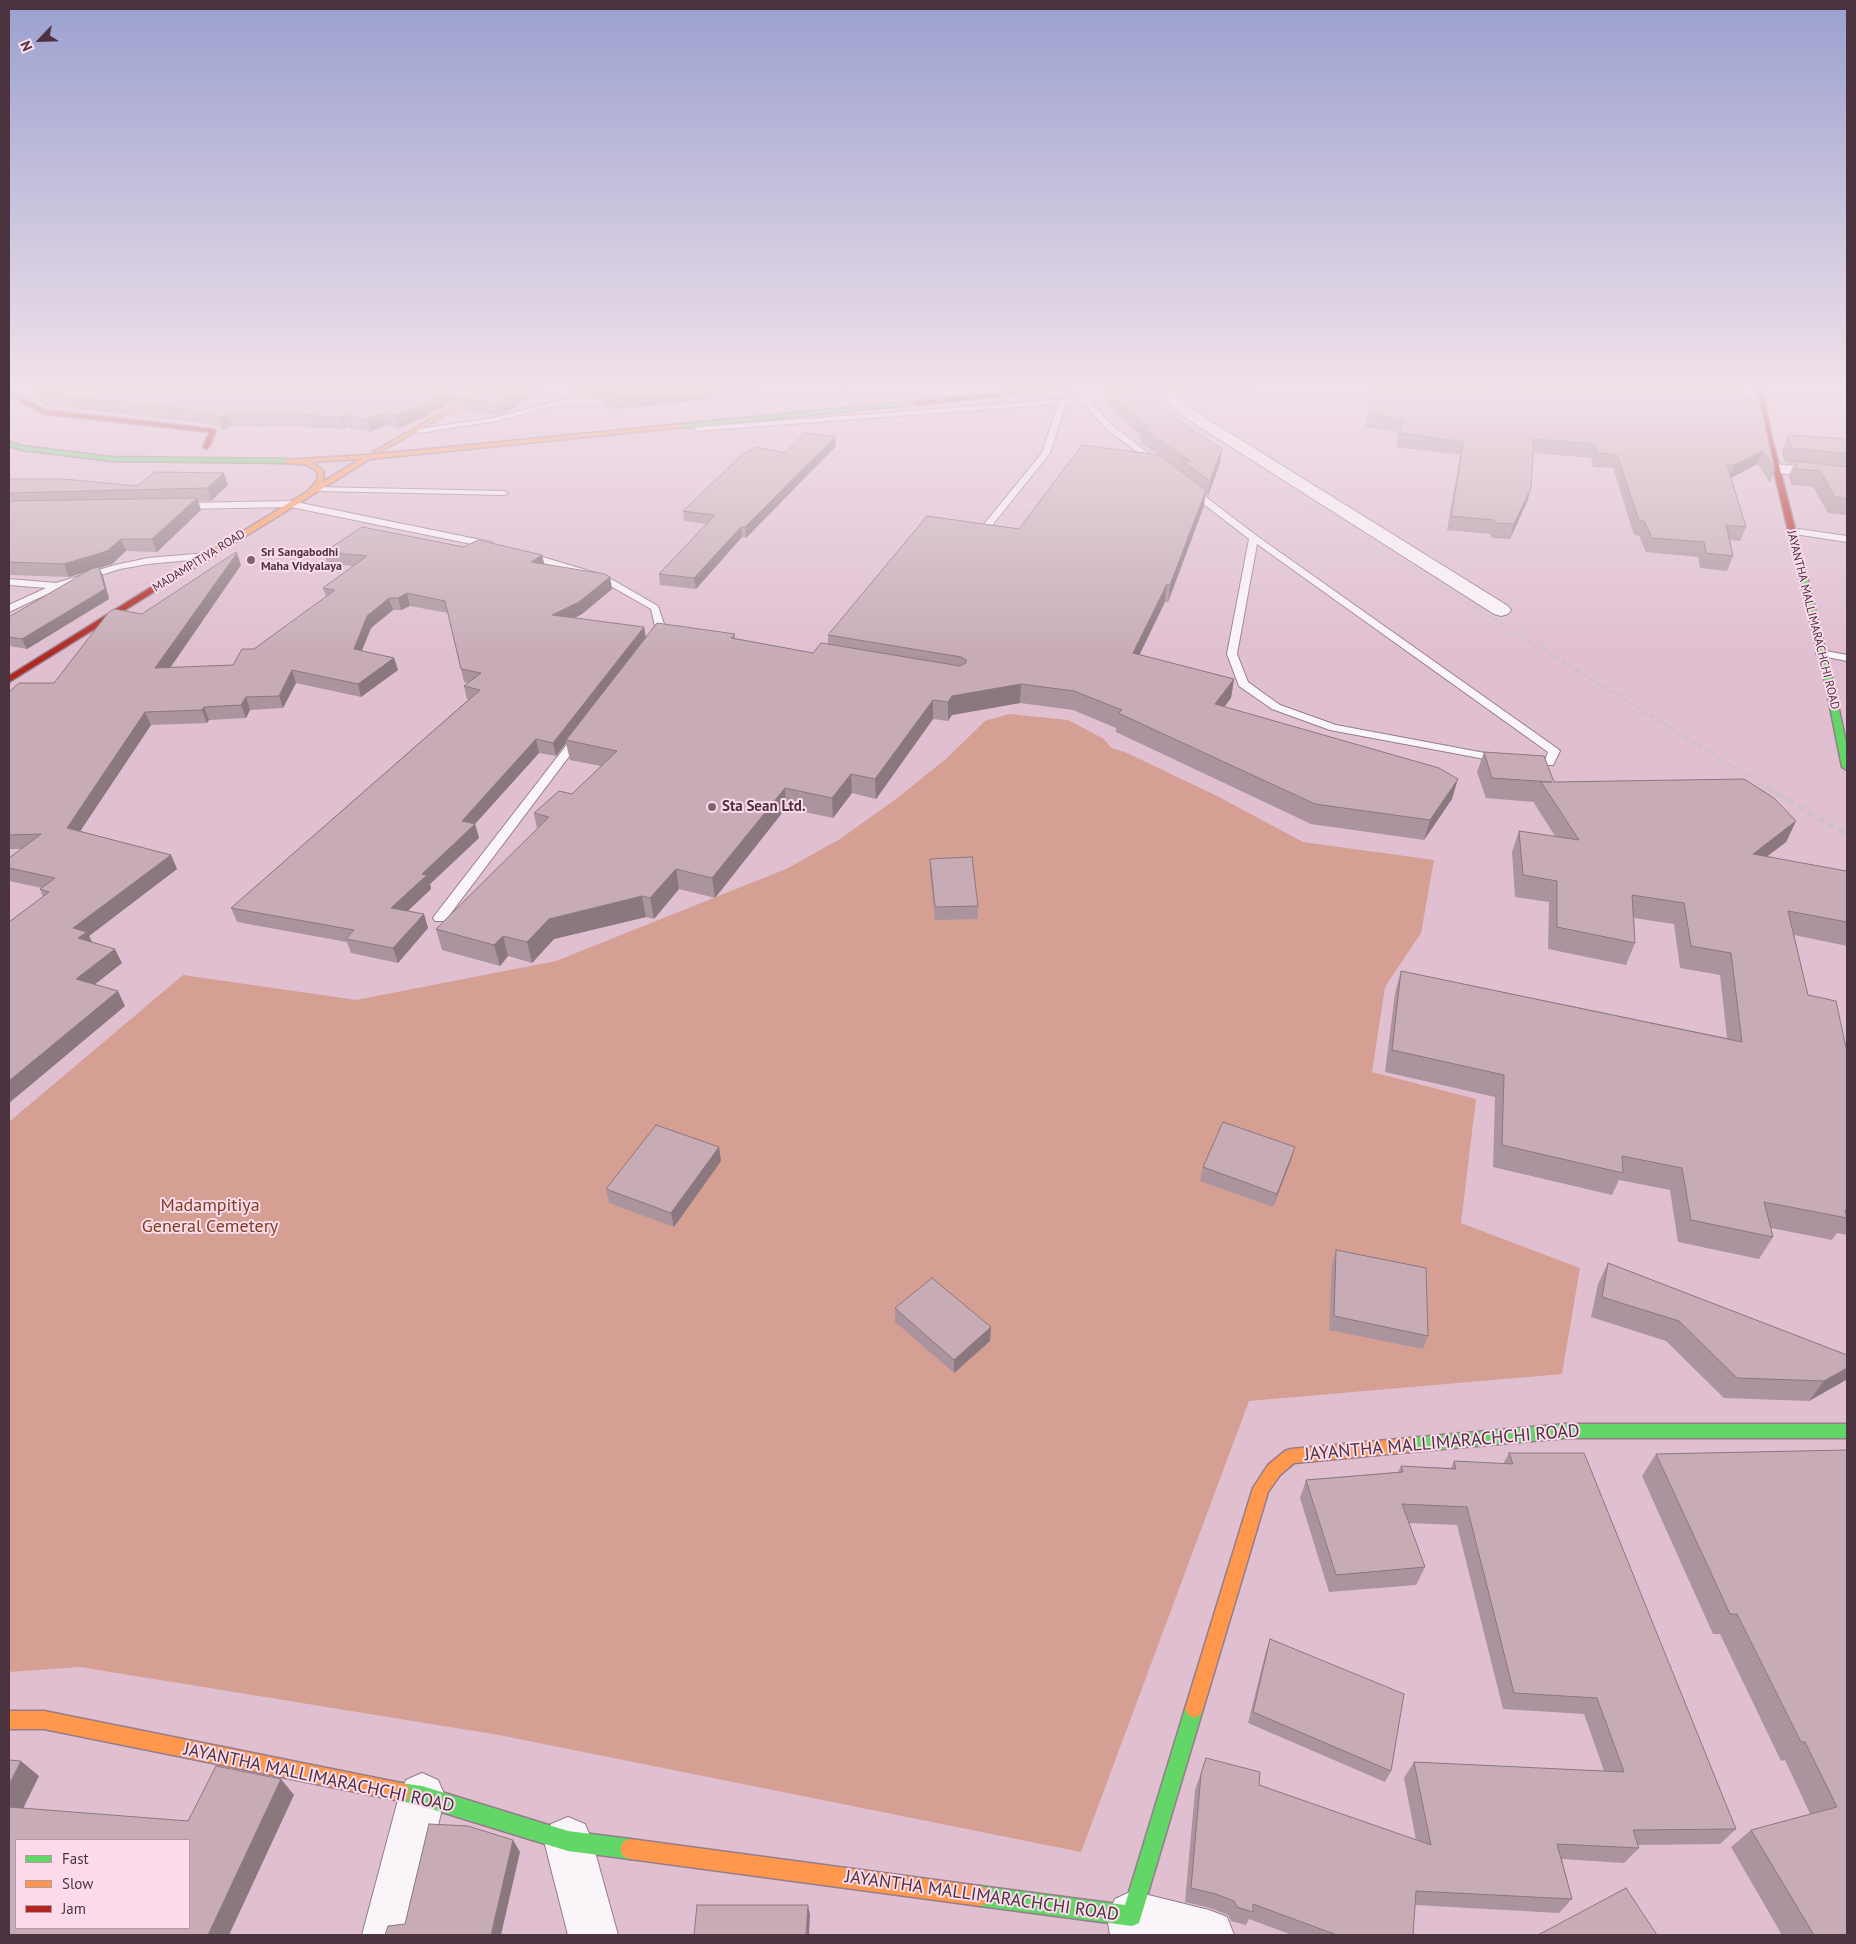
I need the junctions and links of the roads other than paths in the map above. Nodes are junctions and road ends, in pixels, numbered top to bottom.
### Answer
1 (321, 476) edge
2 (338, 476) edge
3 (1028, 476) edge
4 (1287, 476) edge
5 (1778, 476) edge
6 (1186, 486) edge
7 (314, 491) junction
8 (504, 493) dead end
9 (291, 504) junction
10 (176, 506) edge
11 (983, 531) edge
12 (1791, 531) junction
13 (1254, 538) junction
14 (1847, 539) edge
15 (498, 546) edge
16 (517, 552) edge
17 (207, 556) junction
18 (9, 582) edge
19 (57, 586) junction
20 (9, 609) edge
21 (1501, 610) dead end
22 (649, 646) edge
23 (1821, 653) junction
24 (1847, 658) edge
25 (9, 680) edge
26 (589, 724) edge
27 (1847, 767) edge
28 (440, 918) dead end
29 (1847, 1431) edge
30 (9, 1720) edge
31 (422, 1796) junction
32 (568, 1841) junction
33 (1133, 1926) edge
34 (386, 1935) edge
35 (593, 1935) edge
36 (1209, 1935) edge

1 - 7 main road
2 - 7 main road, MADAMPITIYA ROAD
3 - 11 lane
4 - 21 street
5 - 12 main road, JAYANTHA MALLIMARACHCHI ROAD
6 - 13 lane
7 - 8 lane
7 - 9 main road, MADAMPITIYA ROAD
9 - 10 lane
9 - 15 lane
9 - 17 main road, MADAMPITIYA ROAD
12 - 14 lane
12 - 23 main road, JAYANTHA MALLIMARACHCHI ROAD
13 - 13 lane
16 - 22 lane
17 - 19 lane
17 - 25 main road, MADAMPITIYA ROAD
18 - 19 lane
19 - 20 lane
23 - 24 lane
23 - 27 main road, JAYANTHA MALLIMARACHCHI ROAD
26 - 28 lane
29 - 33 main road, JAYANTHA MALLIMARACHCHI ROAD
30 - 31 main road, JAYANTHA MALLIMARACHCHI ROAD
31 - 32 main road, JAYANTHA MALLIMARACHCHI ROAD
31 - 34 street
32 - 33 main road, JAYANTHA MALLIMARACHCHI ROAD
32 - 35 street
33 - 36 street

